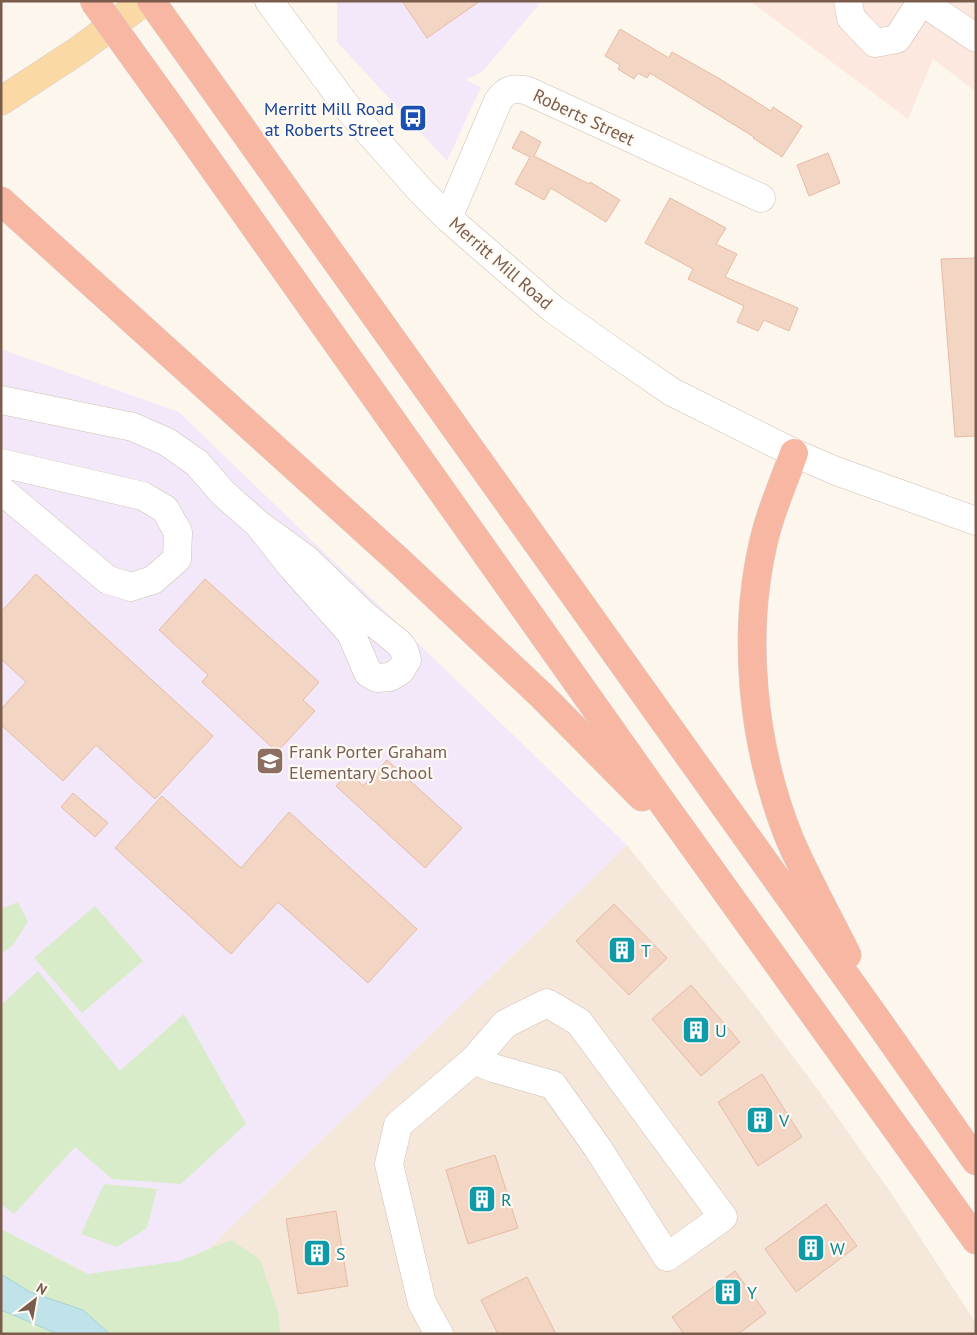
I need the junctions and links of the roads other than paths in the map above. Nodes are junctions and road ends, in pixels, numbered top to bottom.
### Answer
1 (94, 1) edge
2 (145, 1) edge
3 (151, 1) edge
4 (269, 1) edge
5 (848, 1) edge
6 (921, 2) edge
7 (976, 38) edge
8 (1, 101) edge
9 (761, 198) dead end
10 (1, 202) edge
11 (448, 218) junction
12 (1, 400) edge
13 (794, 453) junction
14 (1, 463) edge
15 (1, 490) edge
16 (976, 521) edge
17 (258, 524) junction
18 (715, 874) junction
19 (880, 1024) junction
20 (474, 1060) junction
21 (976, 1161) edge
22 (976, 1240) edge
23 (439, 1334) edge

1 - 18 highway, bridge
2 - 8 main road
3 - 19 highway
4 - 11 street, Merritt Mill Road
5 - 6 street
6 - 7 street
9 - 11 street, Roberts Street
10 - 18 highway
11 - 13 street, Merritt Mill Road
12 - 17 street
13 - 16 street, Merritt Mill Road
13 - 19 highway
14 - 15 street
17 - 17 street
18 - 22 highway
19 - 21 highway
20 - 20 street
20 - 23 street

